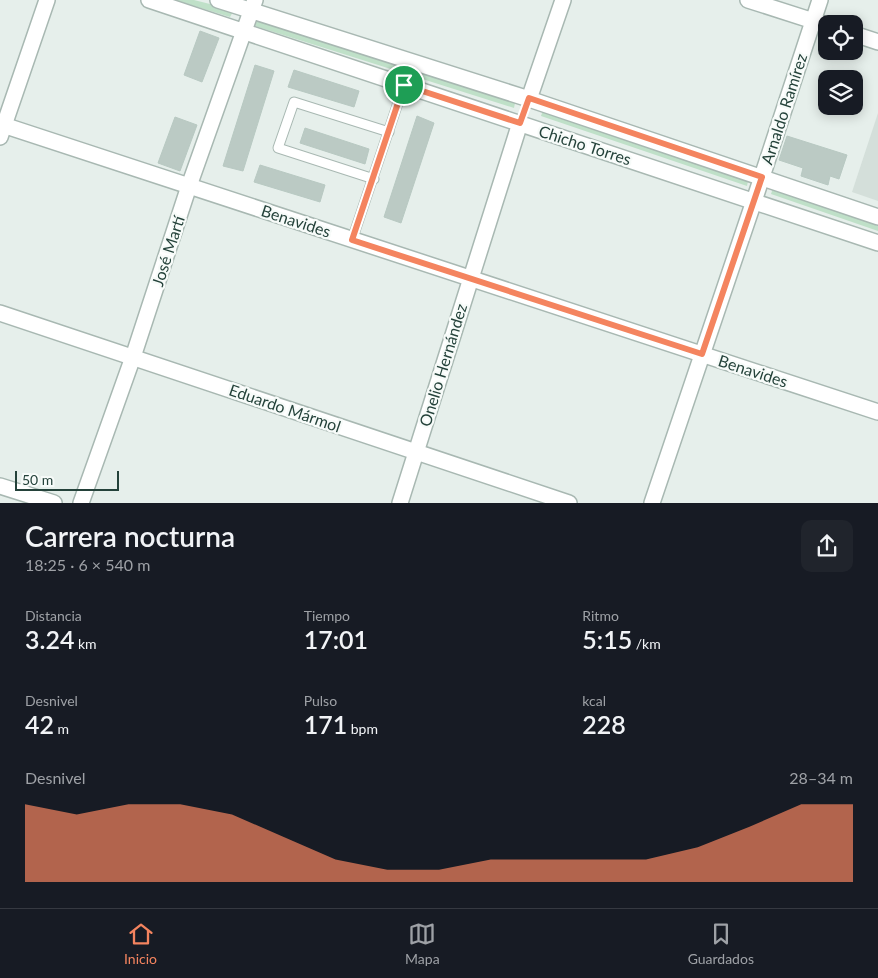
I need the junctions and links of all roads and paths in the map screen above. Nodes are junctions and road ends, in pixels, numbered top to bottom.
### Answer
1 (47, 0) edge
2 (150, 0) edge
3 (218, 0) edge
4 (563, 0) edge
5 (748, 0) edge
6 (820, 0) edge
7 (254, 5) edge
8 (820, 15) edge
9 (818, 22) edge
10 (818, 28) edge
11 (245, 32) junction
12 (863, 37) edge
13 (878, 42) edge
14 (404, 85) junction
15 (529, 98) junction
16 (520, 123) junction
17 (1, 129) edge
18 (389, 132) junction
19 (762, 177) junction
20 (374, 179) junction
21 (189, 186) junction
22 (754, 201) junction
23 (878, 217) edge
24 (352, 240) junction
25 (878, 243) edge
26 (470, 278) junction
27 (0, 313) edge
28 (702, 354) junction
29 (133, 357) junction
30 (878, 412) edge
31 (416, 452) junction
32 (0, 486) edge
33 (54, 503) edge
34 (81, 503) edge
35 (400, 503) edge
36 (569, 503) edge
37 (652, 503) edge

1 - 17 street
2 - 11 street, Chicho Torres
3 - 7 street, Chicho Torres
4 - 15 street, Onelio Hernández
5 - 9 street
6 - 8 street, Arnaldo Ramírez
7 - 11 street, José Martí
7 - 15 street, Chicho Torres
10 - 19 street, Arnaldo Ramírez
11 - 14 street, Chicho Torres
11 - 21 street, José Martí
12 - 13 street
14 - 16 street, Chicho Torres
14 - 18 lane
15 - 16 street, Onelio Hernández
15 - 19 street, Chicho Torres
16 - 22 street, Chicho Torres
16 - 26 street, Onelio Hernández
17 - 21 street, Benavides
18 - 20 lane
18 - 20 lane
19 - 22 street, Arnaldo Ramírez
19 - 23 street, Chicho Torres
20 - 24 lane
21 - 24 street, Benavides
21 - 29 street, José Martí
22 - 25 street, Chicho Torres
22 - 28 street, Arnaldo Ramírez
24 - 26 street, Benavides
26 - 28 street, Benavides
26 - 31 street, Onelio Hernández
27 - 29 street, Eduardo Mármol
28 - 30 street, Benavides
28 - 37 street, Arnaldo Ramírez
29 - 31 street, Eduardo Mármol
29 - 34 street, José Martí
31 - 35 street, Onelio Hernández
31 - 36 street, Eduardo Mármol
32 - 33 street

